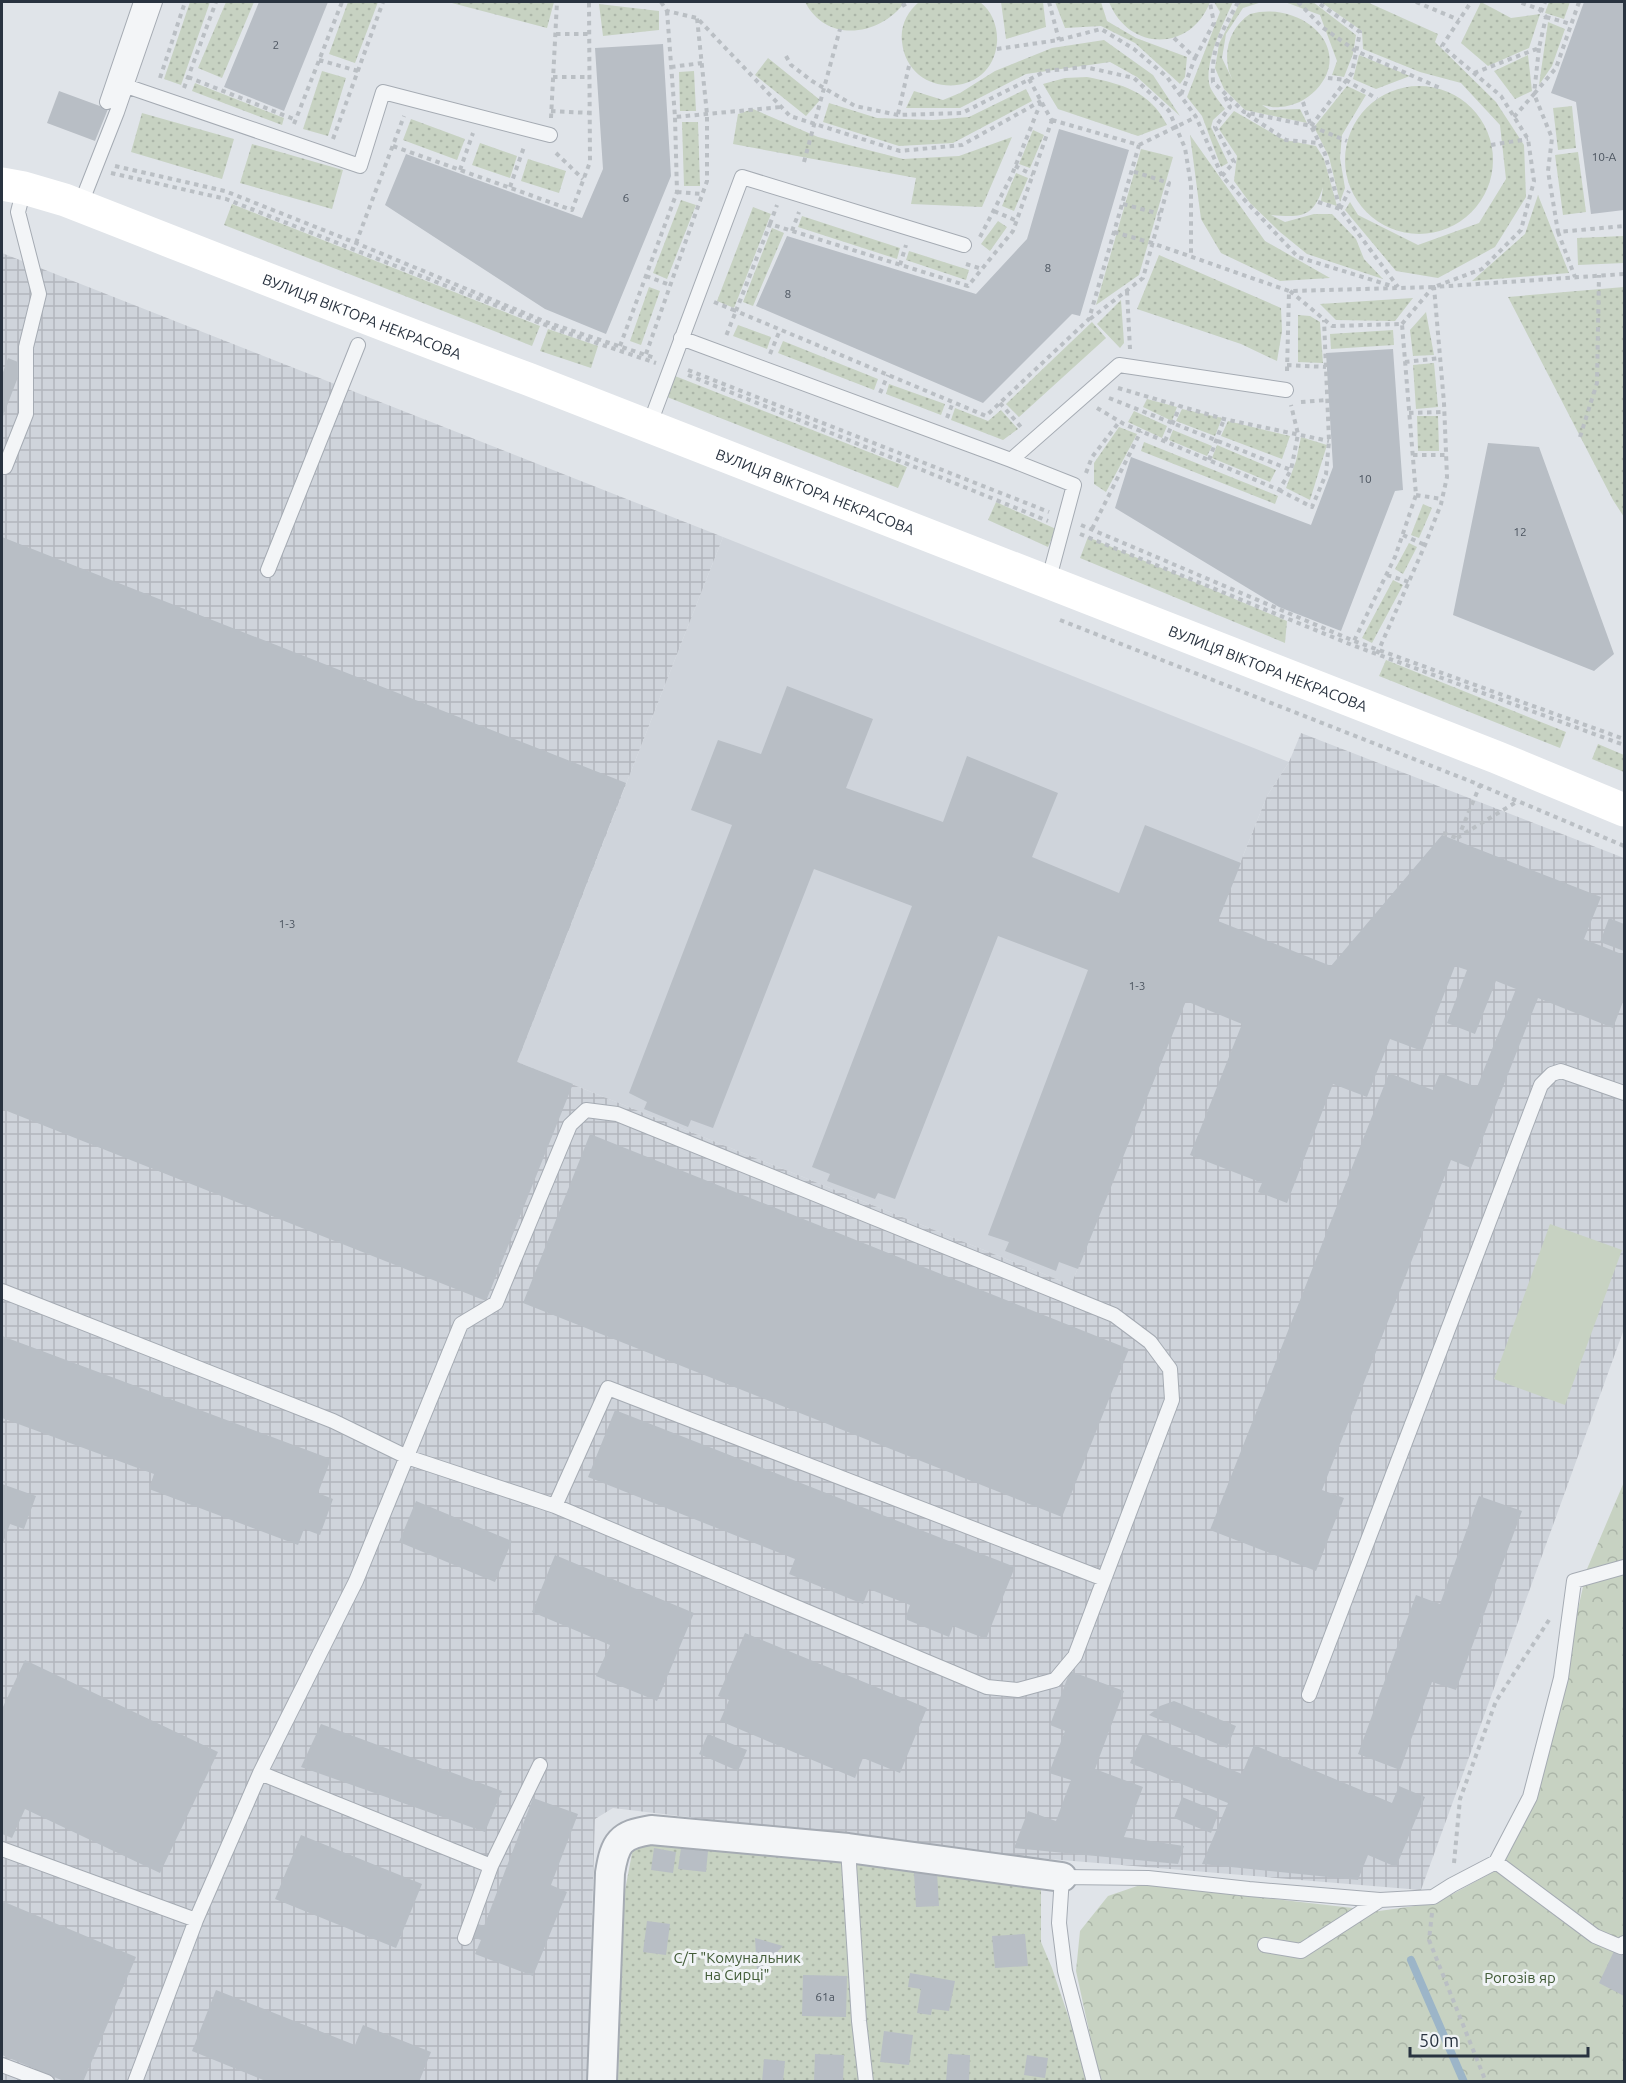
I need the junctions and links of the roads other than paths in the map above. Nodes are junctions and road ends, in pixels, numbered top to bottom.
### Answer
1 (141, 2) edge
2 (155, 2) edge
3 (126, 86) junction
4 (107, 102) dead end
5 (550, 135) road end
6 (13, 186) edge
7 (80, 206) junction
8 (964, 245) road end
9 (681, 338) junction
10 (358, 345) dead end
11 (1287, 390) road end
12 (649, 426) junction
13 (1011, 460) junction
14 (2, 466) edge
15 (268, 570) dead end
16 (1048, 582) junction
17 (1624, 810) edge
18 (1624, 1093) edge
19 (2, 1291) edge
20 (407, 1457) junction
21 (555, 1506) junction
22 (1624, 1567) edge
23 (1104, 1579) junction
24 (1309, 1695) dead end
25 (540, 1765) dead end
26 (260, 1773) junction
27 (848, 1848) junction
28 (2, 1849) edge
29 (1496, 1862) junction
30 (491, 1866) junction
31 (1062, 1877) junction
32 (1380, 1900) junction
33 (196, 1920) junction
34 (465, 1938) dead end
35 (1624, 1943) edge
36 (1265, 1945) dead end
37 (2, 2065) edge
38 (47, 2082) edge
39 (135, 2082) edge
40 (602, 2082) edge
41 (866, 2082) edge
42 (1094, 2082) edge

1 - 4 lane
2 - 3 lane
3 - 5 lane
3 - 7 lane
6 - 7 main road, ВУЛИЦЯ ВІКТОРА НЕКРАСОВА
6 - 14 lane
7 - 12 main road, ВУЛИЦЯ ВІКТОРА НЕКРАСОВА
8 - 9 lane
9 - 12 lane
9 - 13 lane
10 - 15 lane
11 - 13 lane
12 - 16 main road, ВУЛИЦЯ ВІКТОРА НЕКРАСОВА
13 - 16 lane
16 - 17 main road, ВУЛИЦЯ ВІКТОРА НЕКРАСОВА
18 - 24 lane
19 - 20 lane
20 - 21 lane
20 - 23 lane
20 - 26 lane
21 - 23 lane
21 - 23 lane
22 - 29 lane
25 - 30 lane
26 - 30 lane
26 - 33 lane
27 - 31 street
27 - 40 street
27 - 41 lane
28 - 33 lane
29 - 32 lane
29 - 35 lane
30 - 34 lane
31 - 32 lane
31 - 42 lane
32 - 36 lane
33 - 39 lane
37 - 38 lane

